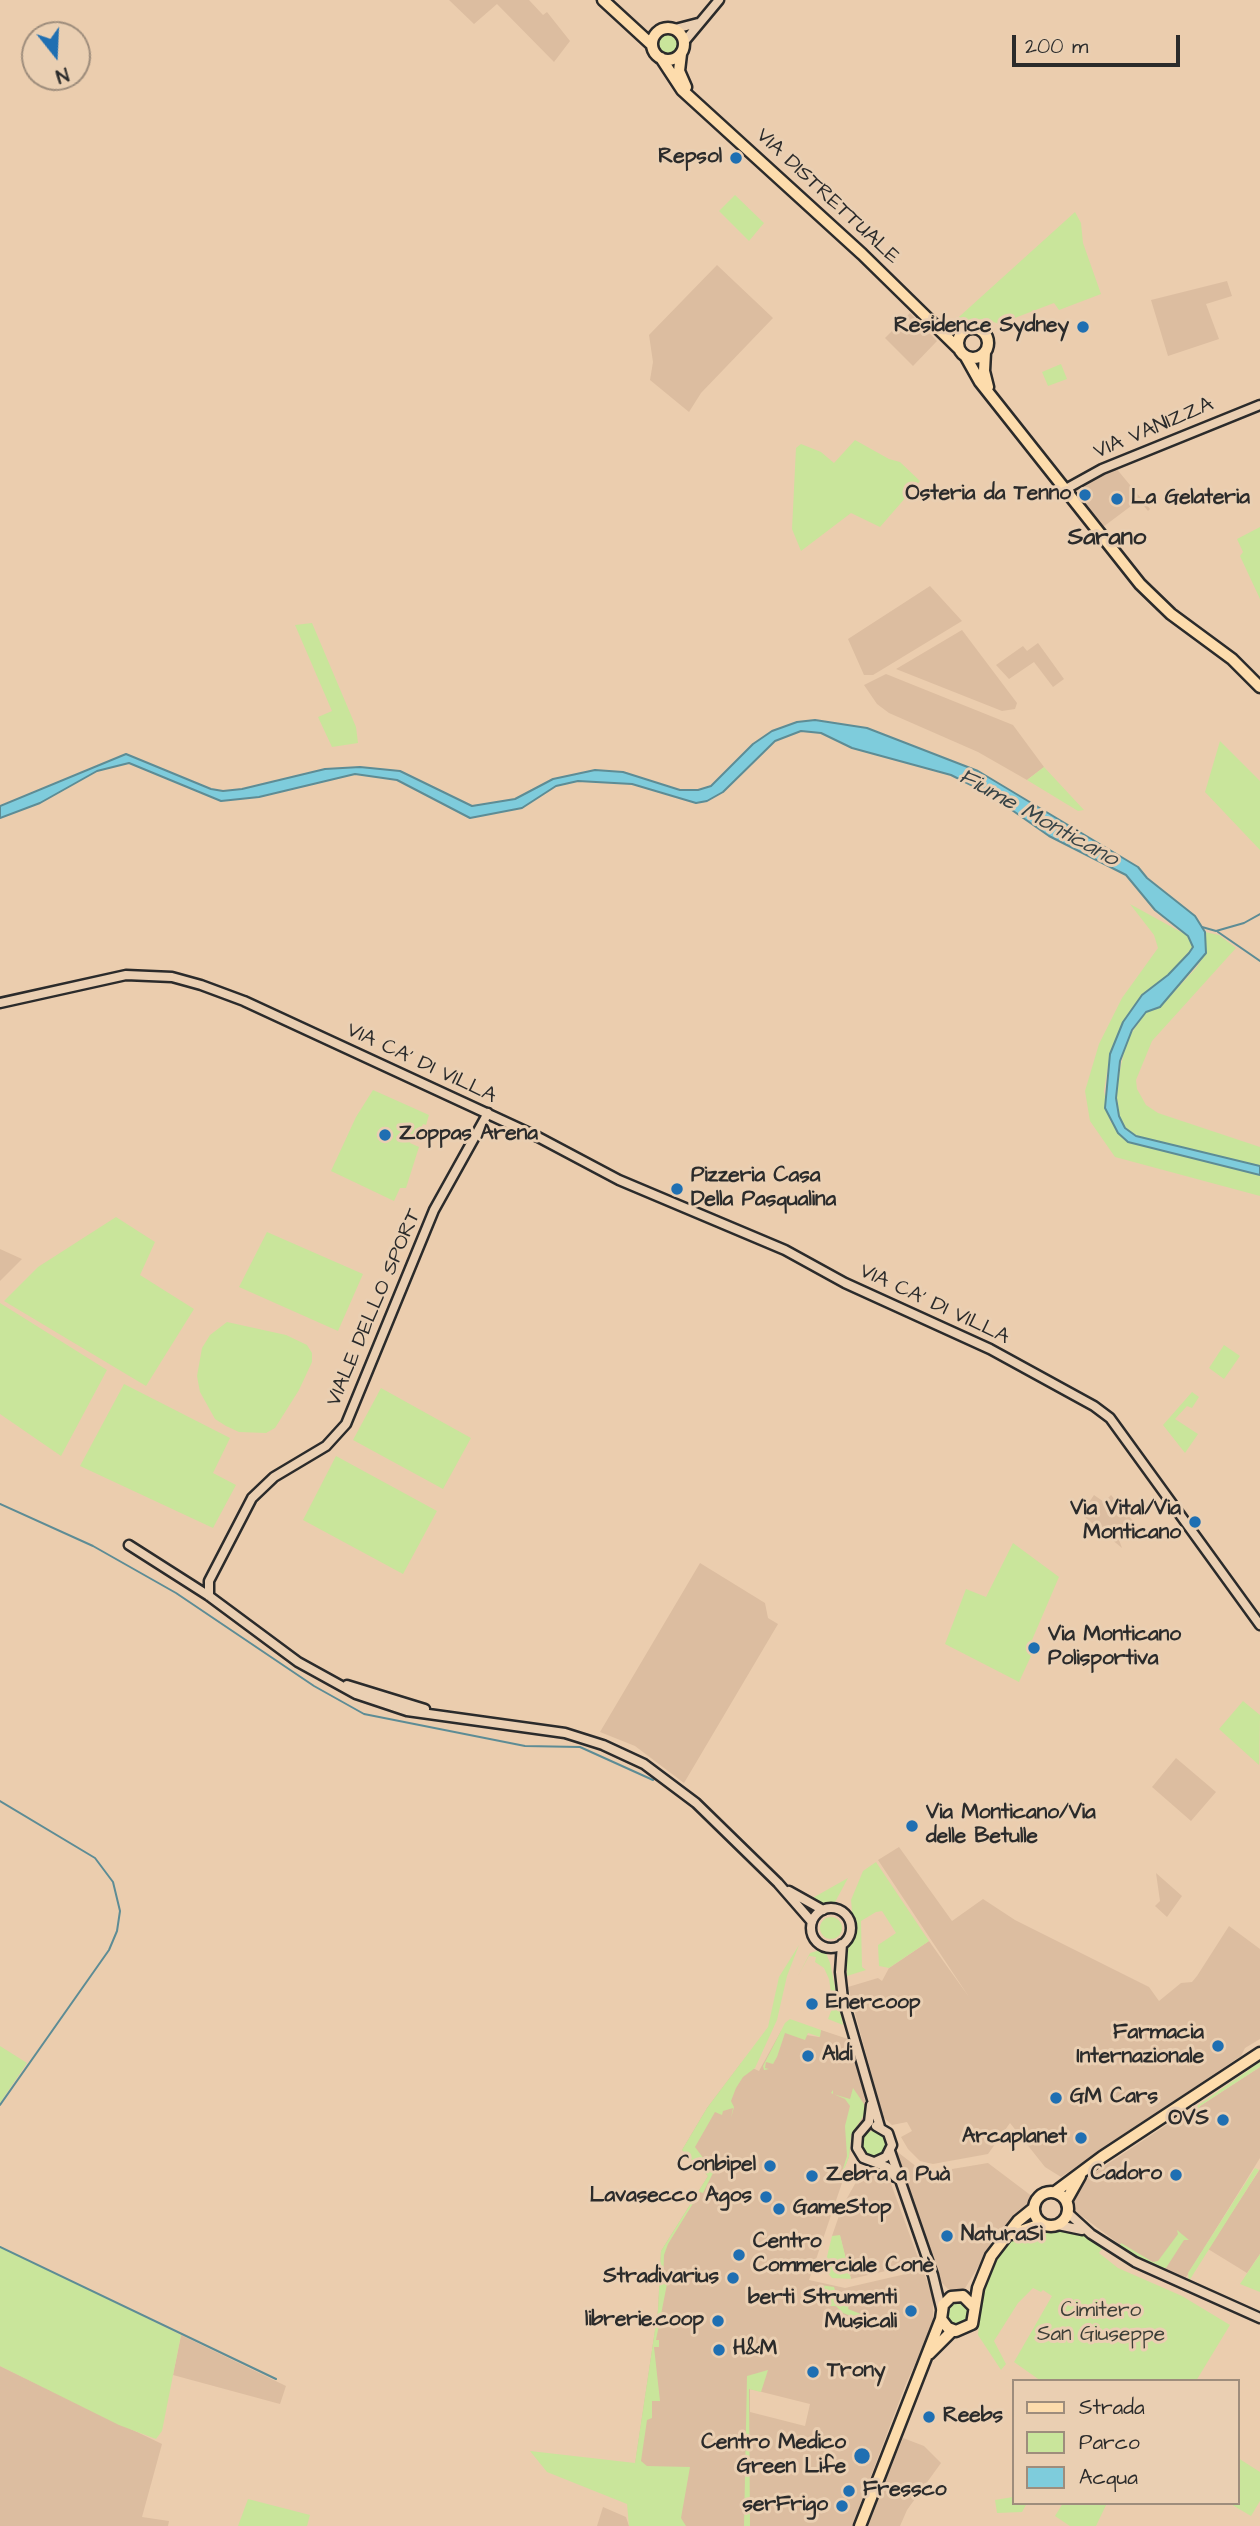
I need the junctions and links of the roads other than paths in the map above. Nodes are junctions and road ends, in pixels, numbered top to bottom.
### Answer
1 (603, 0) edge
2 (719, 0) edge
3 (701, 21) junction
4 (630, 28) junction
5 (675, 30) junction
6 (659, 31) junction
7 (684, 42) junction
8 (652, 45) junction
9 (681, 54) junction
10 (661, 58) junction
11 (694, 100) junction
12 (932, 324) junction
13 (960, 334) junction
14 (958, 348) junction
15 (985, 352) junction
16 (966, 357) junction
17 (994, 401) junction
18 (1260, 405) edge
19 (1064, 489) junction
20 (1260, 687) edge
21 (0, 1003) edge
22 (488, 1114) junction
23 (129, 1545) dead end
24 (209, 1597) junction
25 (1260, 1625) edge
26 (778, 1883) junction
27 (812, 1905) junction
28 (798, 1906) junction
29 (823, 1910) junction
30 (812, 1922) junction
31 (842, 1944) junction
32 (829, 1948) junction
33 (840, 1972) junction
34 (1260, 2053) edge
35 (872, 2098) junction
36 (880, 2127) junction
37 (867, 2128) junction
38 (890, 2151) junction
39 (875, 2162) junction
40 (1085, 2170) junction
41 (900, 2185) junction
42 (1055, 2192) junction
43 (1066, 2201) junction
44 (1034, 2208) junction
45 (1068, 2213) junction
46 (1041, 2224) junction
47 (1058, 2225) junction
48 (1091, 2234) junction
49 (1002, 2240) junction
50 (985, 2268) junction
51 (933, 2275) junction
52 (957, 2296) junction
53 (974, 2307) junction
54 (941, 2308) junction
55 (1260, 2318) edge
56 (941, 2319) junction
57 (953, 2330) junction
58 (925, 2360) junction
59 (860, 2526) edge

1 - 4 main road, VIA DISTRETTUALE
2 - 3 street
3 - 5 street
3 - 7 street
4 - 6 main road
4 - 8 main road, VIA DISTRETTUALE
5 - 6 main road
5 - 7 main road
6 - 8 main road
7 - 9 main road, VIA DISTRETTUALE
8 - 10 main road, VIA DISTRETTUALE
9 - 10 main road
9 - 11 main road, VIA DISTRETTUALE
10 - 11 main road, VIA DISTRETTUALE
11 - 12 main road, VIA DISTRETTUALE
12 - 13 main road
12 - 14 main road, VIA DISTRETTUALE
13 - 14 main road
13 - 15 main road
14 - 16 main road
15 - 16 main road
15 - 17 main road
16 - 17 main road
17 - 19 main road
18 - 19 street, VIA VANIZZA
19 - 20 main road
21 - 22 street, VIA CA' DI VILLA
22 - 24 street, VIALE DELLO SPORT
22 - 25 street, VIA CA' DI VILLA
23 - 24 street
24 - 26 street
26 - 27 street
26 - 28 street
27 - 28 street
27 - 29 street
28 - 30 street
29 - 30 street
29 - 31 street
30 - 32 street
31 - 32 street
31 - 33 street
32 - 33 street
33 - 35 street
34 - 40 main road
35 - 36 street
35 - 37 street
36 - 37 street
36 - 38 street
37 - 39 street
38 - 39 street
38 - 41 street
39 - 41 street
40 - 42 main road
40 - 43 main road
41 - 51 street
42 - 43 main road
42 - 44 main road
43 - 45 main road
44 - 46 main road
44 - 49 main road
45 - 47 main road
45 - 48 street
46 - 47 main road
46 - 49 main road
47 - 48 street
48 - 55 street
49 - 50 main road
50 - 52 main road
50 - 53 main road
51 - 52 street
51 - 54 street
52 - 53 main road
52 - 54 main road
53 - 57 main road
54 - 56 main road
56 - 57 main road
56 - 58 main road
57 - 58 main road
58 - 59 main road

